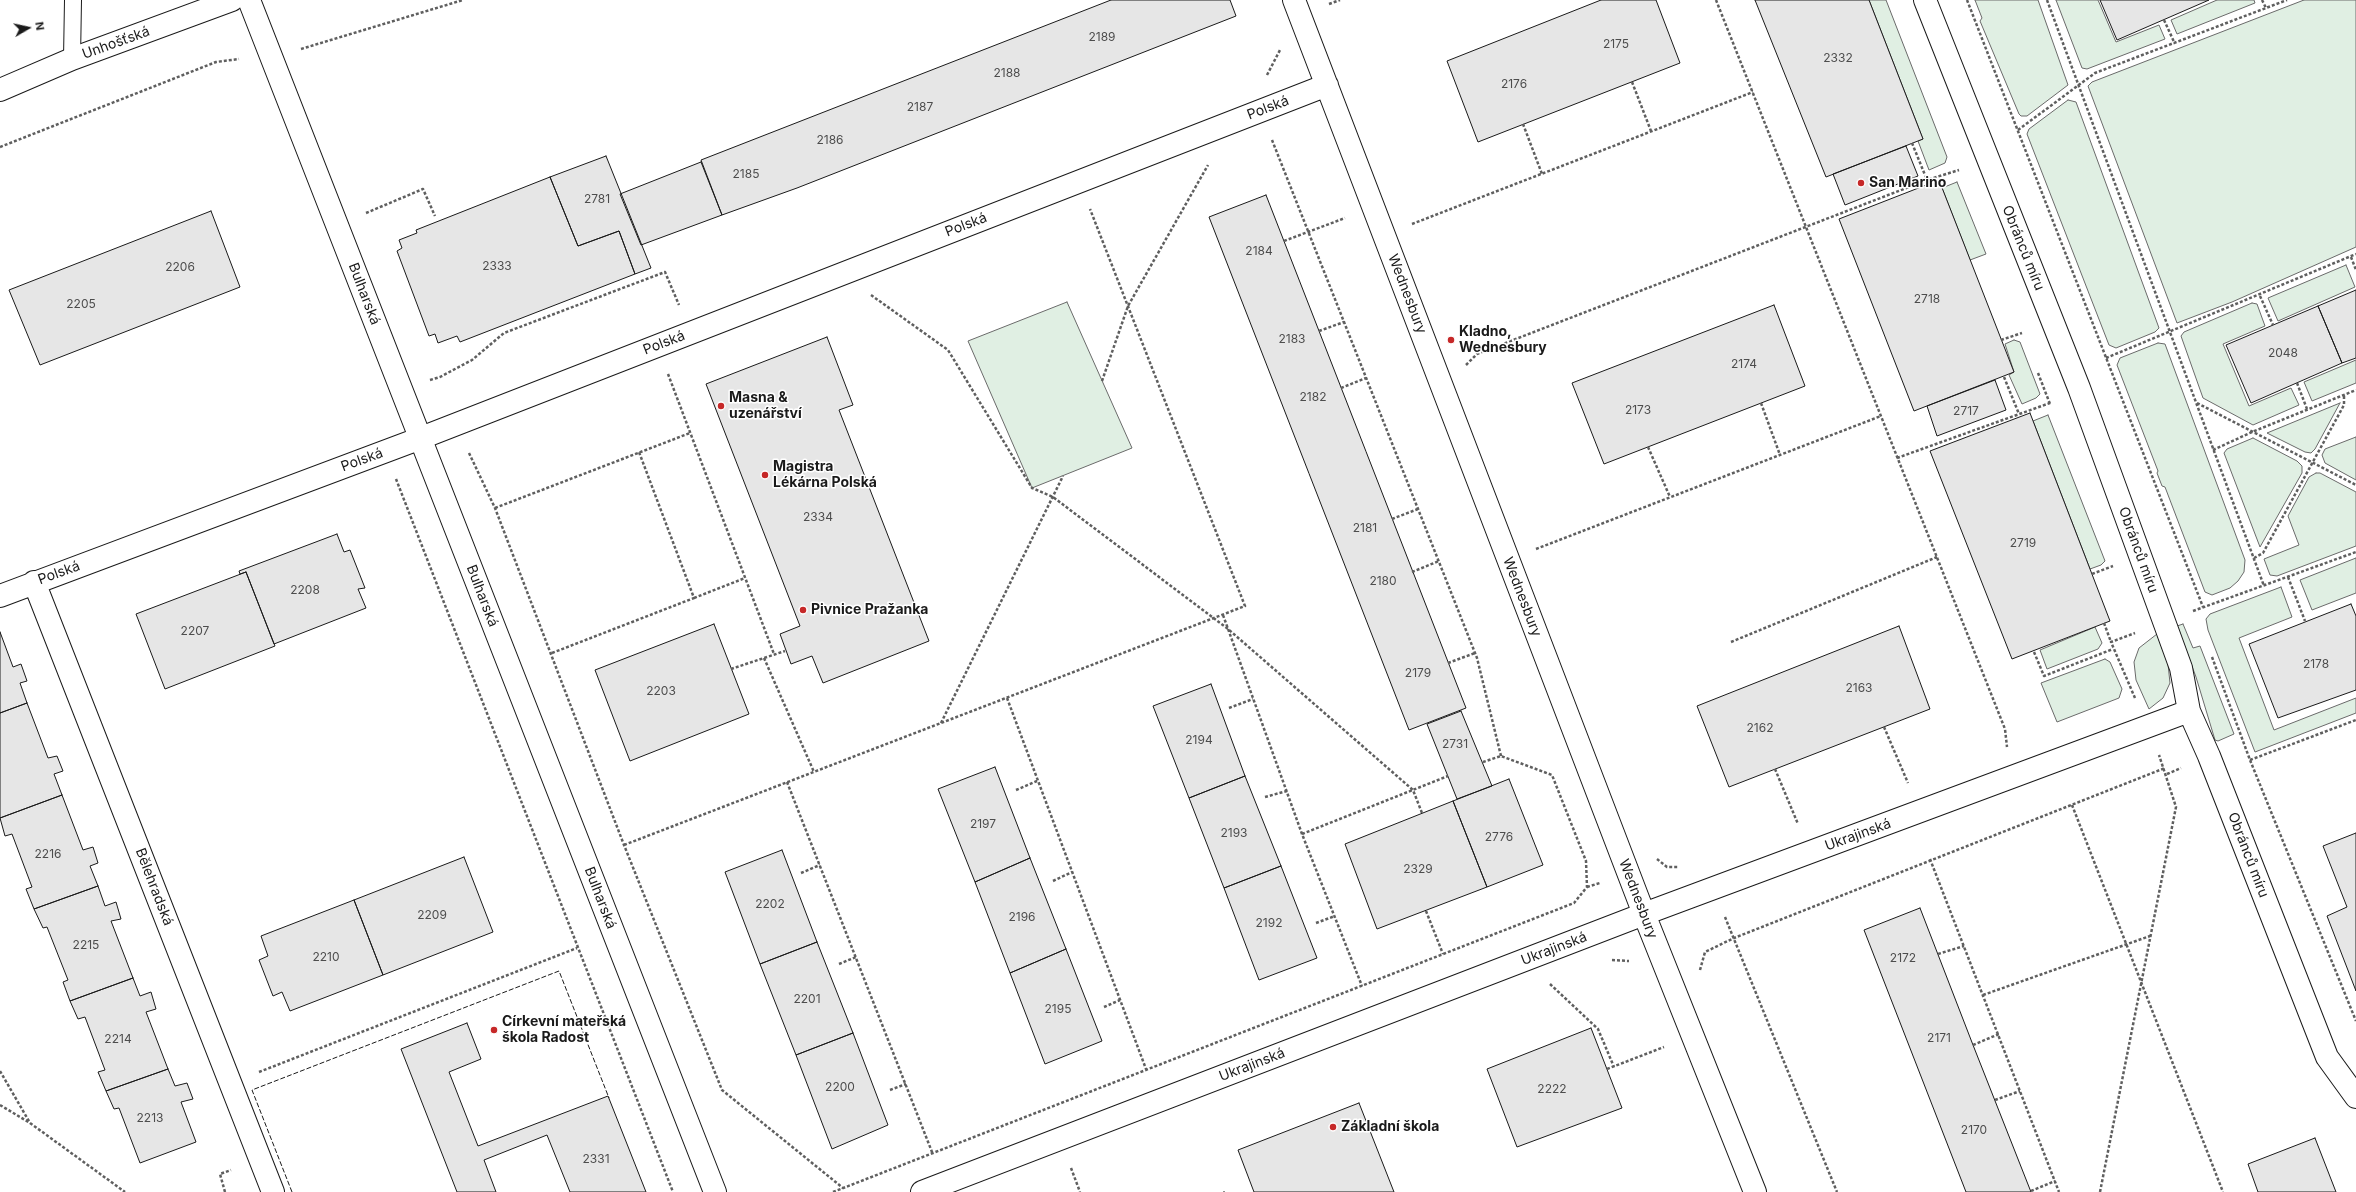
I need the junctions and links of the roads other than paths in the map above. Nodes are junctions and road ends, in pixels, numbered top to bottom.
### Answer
1 (73, 0) edge
2 (232, 0) edge
3 (249, 0) edge
4 (1294, 0) edge
5 (1925, 0) edge
6 (72, 59) junction
7 (1327, 85) junction
8 (0, 90) edge
9 (421, 438) junction
10 (34, 582) junction
11 (0, 596) edge
12 (2189, 711) junction
13 (1644, 914) junction
14 (2356, 1097) edge
15 (273, 1192) edge
16 (715, 1192) edge
17 (922, 1192) edge
18 (1755, 1192) edge

1 - 6 lane
2 - 6 street, Unhošťská
3 - 9 street, Bulharská
4 - 7 street, Wednesbury
5 - 12 street, Obránců míru
6 - 8 street, Unhošťská
7 - 9 street, Polská
7 - 13 street, Wednesbury
9 - 10 street, Polská
9 - 16 street, Bulharská
10 - 11 street, Polská
10 - 15 street, Bělehradská
12 - 13 street, Ukrajinská
12 - 14 street, Obránců míru
13 - 17 street, Ukrajinská
13 - 18 street, Wednesbury

